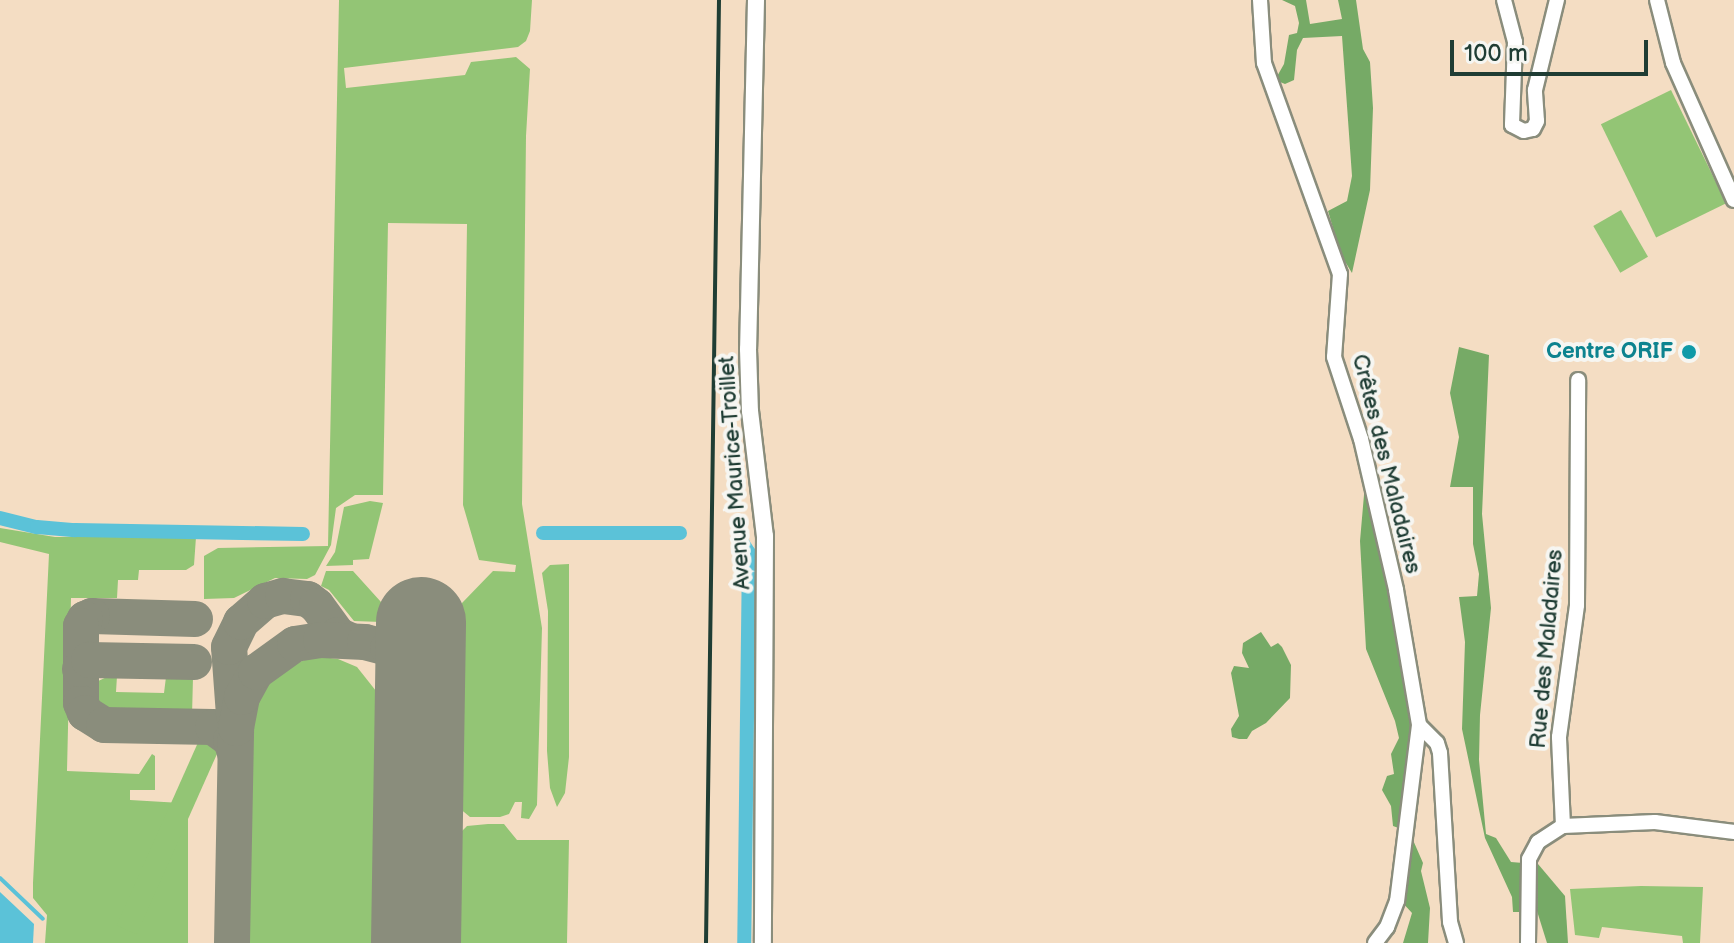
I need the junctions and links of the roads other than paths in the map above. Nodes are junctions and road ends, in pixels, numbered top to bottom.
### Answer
1 (756, 0) edge
2 (1260, 0) edge
3 (1504, 0) edge
4 (1557, 0) edge
5 (1657, 0) edge
6 (1734, 200) edge
7 (1578, 380) dead end
8 (1419, 725) junction
9 (1563, 826) junction
10 (1734, 832) edge
11 (763, 943) edge
12 (1375, 943) edge
13 (1456, 943) edge
14 (1528, 943) edge

1 - 11 street, Avenue Maurice-Troillet
2 - 8 street, Crêtes des Maladaires
3 - 4 street
5 - 6 street
7 - 9 street, Rue des Maladaires
8 - 12 street, Crêtes des Maladaires
8 - 13 street
9 - 10 street
9 - 14 street

